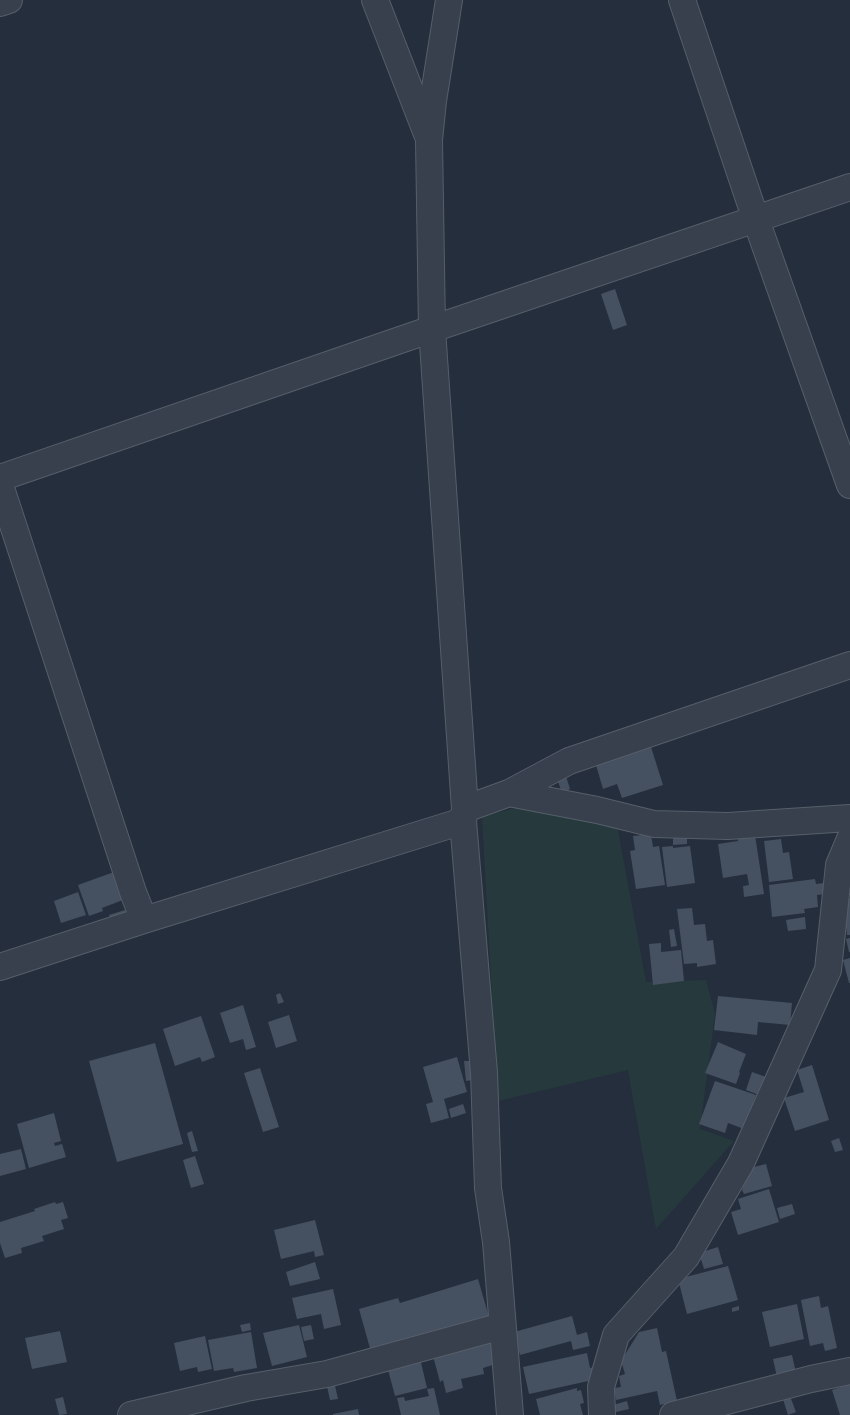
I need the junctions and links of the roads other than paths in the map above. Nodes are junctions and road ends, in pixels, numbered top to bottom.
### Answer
1 (9, 0) edge
2 (375, 0) edge
3 (449, 0) edge
4 (682, 0) edge
5 (0, 3) edge
6 (429, 140) junction
7 (850, 187) edge
8 (756, 220) junction
9 (432, 329) junction
10 (0, 478) edge
11 (850, 484) edge
12 (0, 485) edge
13 (850, 665) edge
14 (509, 793) junction
15 (464, 815) junction
16 (850, 818) edge
17 (850, 839) edge
18 (144, 920) junction
19 (0, 967) edge
20 (502, 1326) junction
21 (850, 1372) edge
22 (132, 1415) edge
23 (510, 1415) edge
24 (602, 1415) edge
25 (673, 1415) edge

1 - 5 street
2 - 6 street
3 - 6 street
4 - 8 street
6 - 9 street
7 - 8 street
8 - 9 street
8 - 11 street
9 - 10 street
9 - 15 street
12 - 18 street
13 - 14 street
14 - 15 street
14 - 16 street
15 - 18 street
15 - 20 street
17 - 24 street
18 - 19 street
20 - 22 street
20 - 23 street
21 - 25 street

